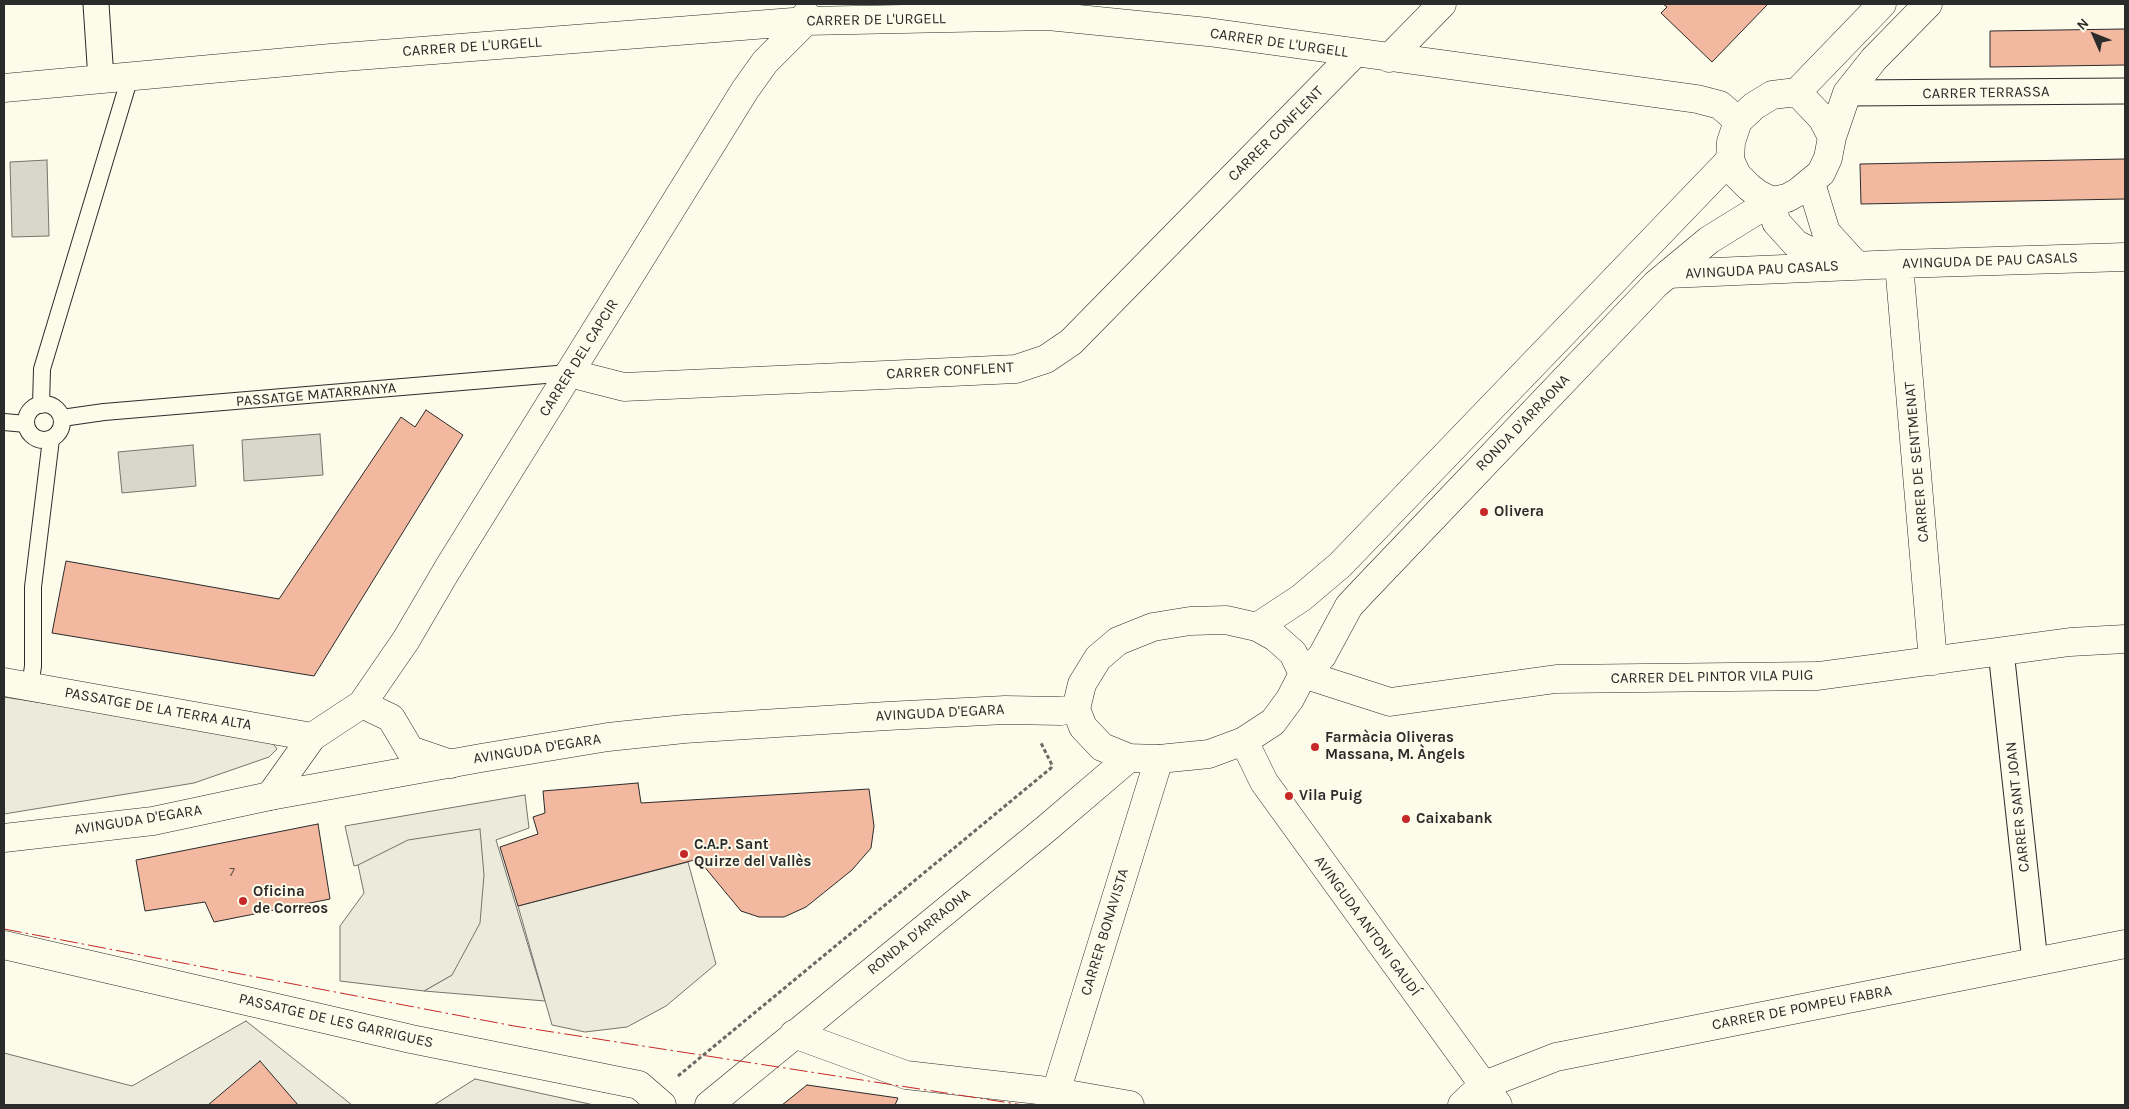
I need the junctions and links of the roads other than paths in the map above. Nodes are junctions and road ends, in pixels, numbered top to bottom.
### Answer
1 (96, 4) edge
2 (1442, 4) edge
3 (1882, 4) edge
4 (1928, 4) edge
5 (806, 12) edge
6 (1355, 53) junction
7 (1389, 58) junction
8 (130, 77) junction
9 (101, 80) junction
10 (4, 88) edge
11 (2125, 91) edge
12 (1797, 92) junction
13 (1847, 94) junction
14 (1738, 121) junction
15 (1832, 137) junction
16 (1730, 160) junction
17 (1811, 182) junction
18 (1772, 200) junction
19 (2125, 258) edge
20 (1899, 264) junction
21 (1856, 265) junction
22 (1668, 274) junction
23 (569, 373) junction
24 (41, 405) junction
25 (62, 418) junction
26 (4, 422) edge
27 (26, 424) junction
28 (51, 439) junction
29 (1257, 627) junction
30 (2125, 639) edge
31 (2001, 651) junction
32 (1934, 661) junction
33 (1303, 674) junction
34 (4, 682) edge
35 (30, 687) junction
36 (362, 704) junction
37 (1076, 709) junction
38 (312, 737) junction
39 (1244, 741) junction
40 (1129, 758) junction
41 (1159, 759) junction
42 (451, 764) junction
43 (270, 796) junction
44 (4, 838) edge
45 (2125, 944) edge
46 (4, 945) edge
47 (2035, 962) junction
48 (794, 1034) junction
49 (1490, 1096) edge
50 (1054, 1098) edge
51 (657, 1101) edge
52 (709, 1105) edge
53 (1130, 1105) edge
54 (1462, 1105) edge

1 - 9 street
2 - 7 street
3 - 12 street
4 - 13 street, RONDA D'ARRAONA
5 - 6 street, CARRER DE L'URGELL
5 - 8 street, CARRER DE L'URGELL
5 - 23 street, CARRER DEL CAPCIR
6 - 7 street, CARRER DE L'URGELL
6 - 23 street, CARRER CONFLENT
7 - 14 street, CARRER DE L'URGELL
8 - 9 street, CARRER DE L'URGELL
8 - 24 lane
9 - 10 street, CARRER DE L'URGELL
11 - 13 street, CARRER TERRASSA
12 - 14 street
12 - 15 street
13 - 15 street, RONDA D'ARRAONA
14 - 16 street
15 - 17 street, RONDA D'ARRAONA
16 - 18 street
16 - 29 street
17 - 18 street, RONDA D'ARRAONA
17 - 21 street, AVINGUDA PAU CASALS
18 - 21 street, AVINGUDA PAU CASALS
18 - 22 street, RONDA D'ARRAONA
19 - 20 street, AVINGUDA DE PAU CASALS
20 - 21 street, AVINGUDA DE PAU CASALS
20 - 32 street, CARRER DE SENTMENAT
21 - 22 street, AVINGUDA PAU CASALS
22 - 33 street, RONDA D'ARRAONA
23 - 25 lane, PASSATGE MATARRANYA
23 - 36 street, CARRER DEL CAPCIR
24 - 25 lane
24 - 27 lane
25 - 28 lane
26 - 27 lane
27 - 28 lane
28 - 35 lane
29 - 33 street
29 - 37 street
30 - 31 street, CARRER DEL PINTOR VILA PUIG
31 - 32 street, CARRER DEL PINTOR VILA PUIG
31 - 47 street, CARRER SANT JOAN
32 - 33 street, CARRER DEL PINTOR VILA PUIG
33 - 39 street, RONDA D'ARRAONA
34 - 35 street, PASSATGE DE LA TERRA ALTA
35 - 38 street, PASSATGE DE LA TERRA ALTA
36 - 38 street
36 - 42 street
37 - 40 street
37 - 42 street, AVINGUDA D'EGARA
38 - 43 street
39 - 41 street, RONDA D'ARRAONA
39 - 49 street, AVINGUDA ANTONI GAUDÍ
40 - 41 street, RONDA D'ARRAONA
40 - 48 street, RONDA D'ARRAONA
41 - 50 street, CARRER BONAVISTA
42 - 43 street, AVINGUDA D'EGARA
43 - 44 street, AVINGUDA D'EGARA
45 - 47 street, CARRER DE POMPEU FABRA
46 - 51 street, PASSATGE DE LES GARRIGUES
47 - 49 street, CARRER DE POMPEU FABRA
48 - 50 street
48 - 52 street, RONDA D'ARRAONA
49 - 54 street
50 - 53 street

